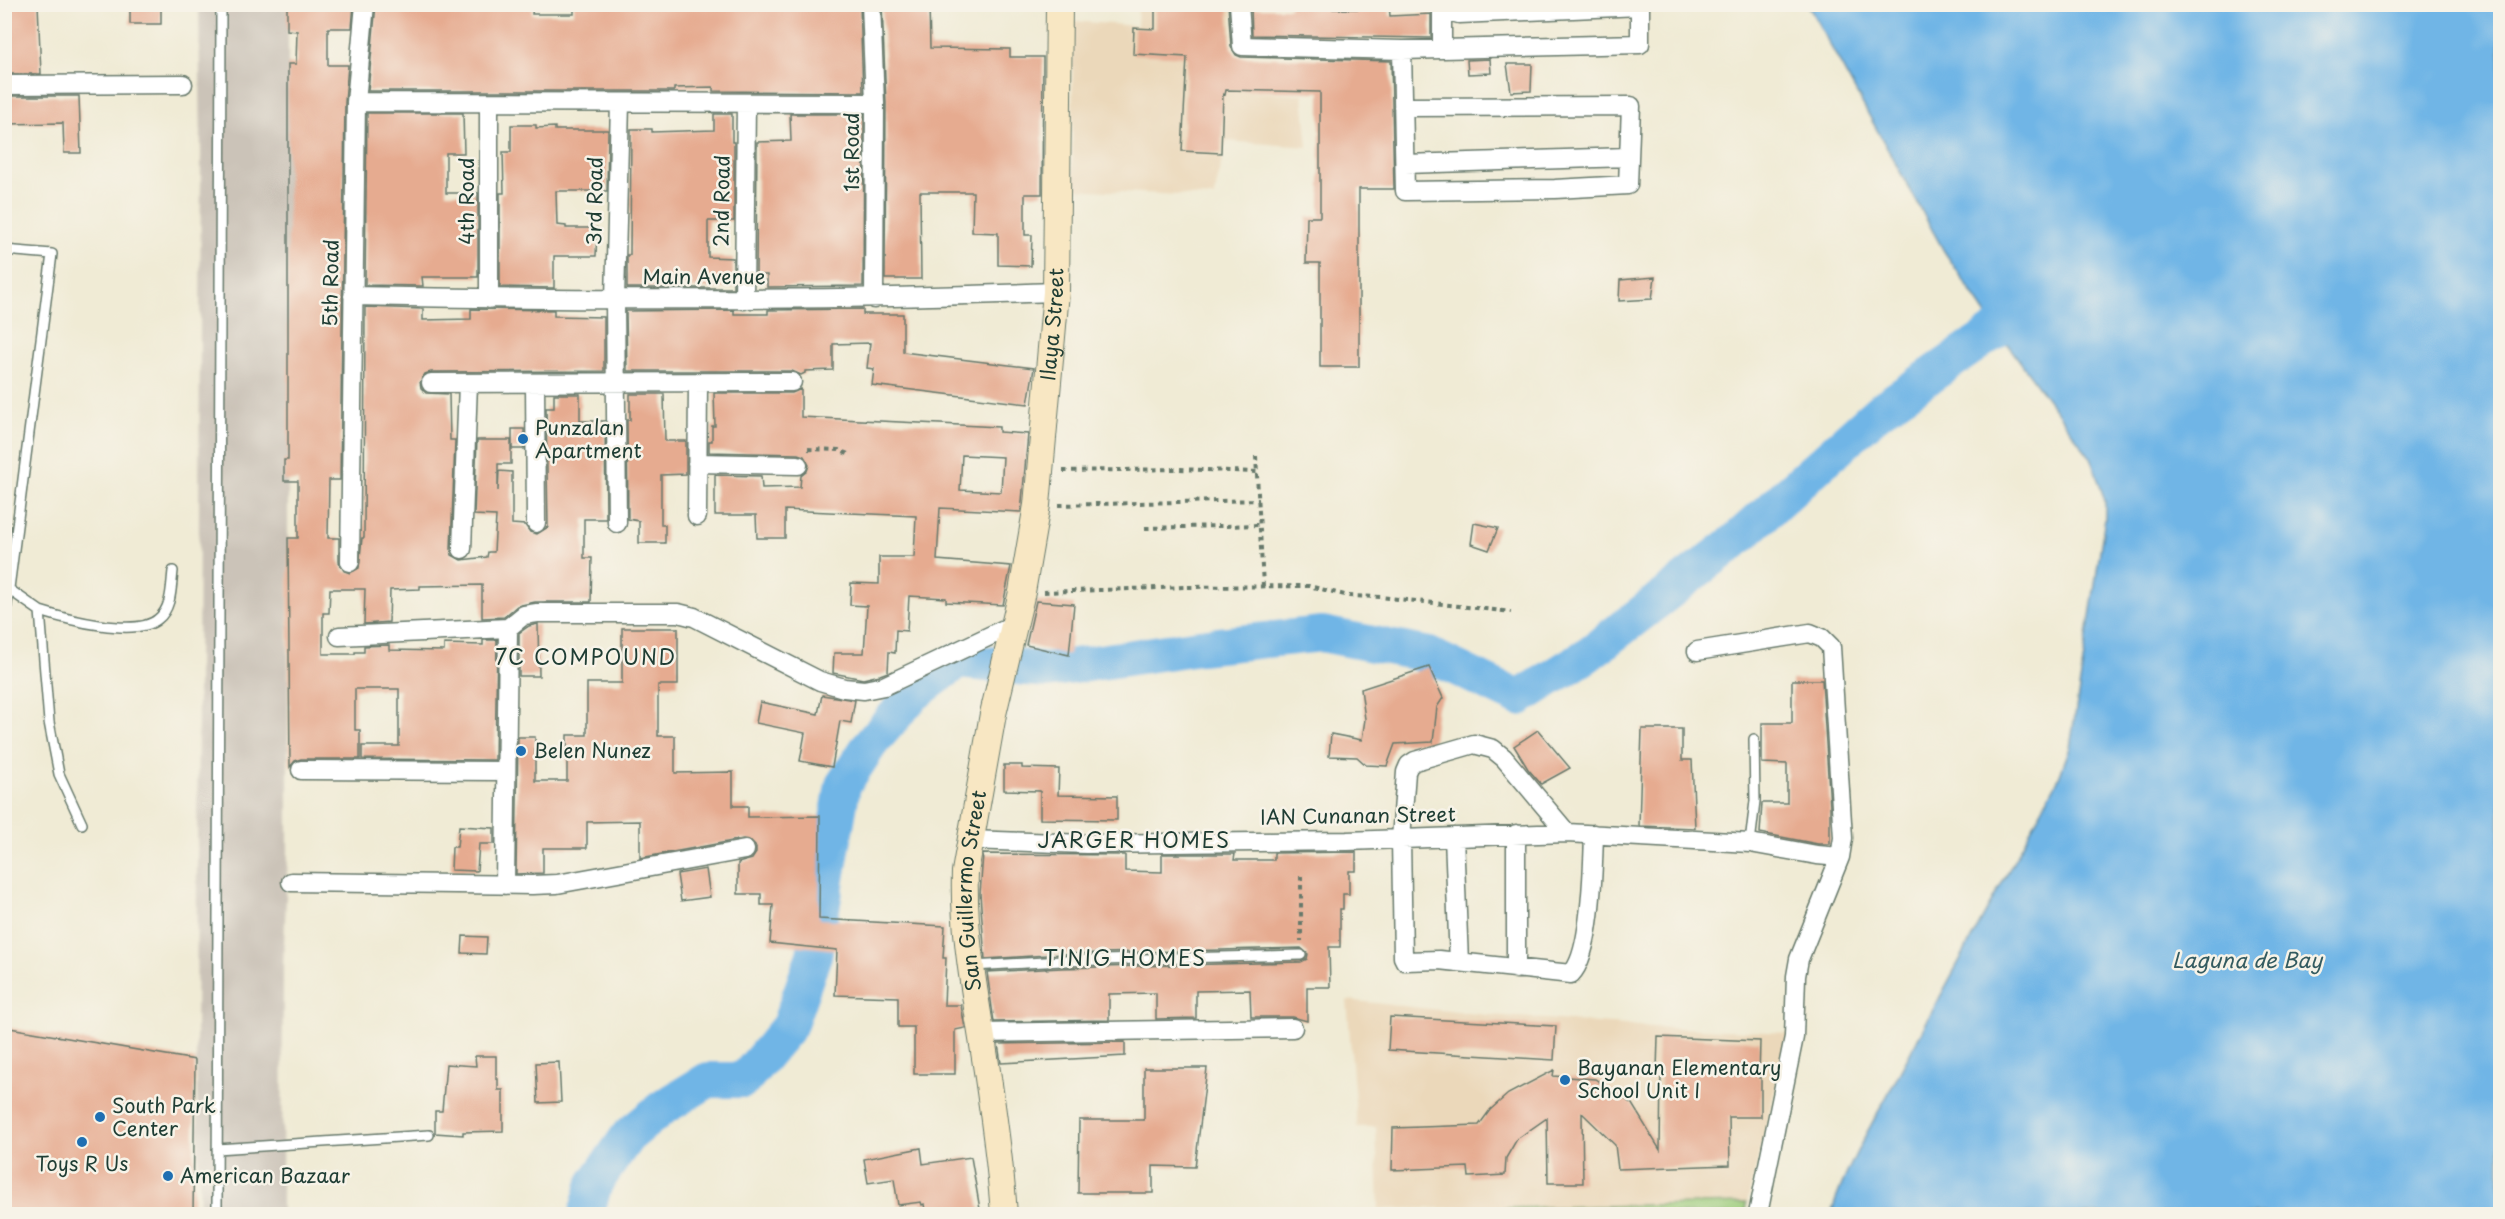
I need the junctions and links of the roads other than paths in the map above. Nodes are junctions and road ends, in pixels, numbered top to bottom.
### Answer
1 (221, 4) edge
2 (365, 4) edge
3 (871, 4) edge
4 (1059, 4) edge
5 (1239, 4) edge
6 (1442, 7) edge
7 (1442, 49) junction
8 (1402, 50) junction
9 (183, 84) dead end
10 (4, 85) edge
11 (356, 102) junction
12 (489, 103) junction
13 (620, 103) junction
14 (746, 103) junction
15 (875, 103) junction
16 (1403, 107) junction
17 (1628, 157) junction
18 (1405, 164) junction
19 (4, 250) edge
20 (1056, 292) junction
21 (353, 296) junction
22 (489, 299) junction
23 (615, 299) junction
24 (874, 299) junction
25 (744, 300) junction
26 (792, 382) dead end
27 (431, 383) dead end
28 (468, 383) junction
29 (535, 383) junction
30 (698, 383) junction
31 (617, 384) junction
32 (798, 457) road end
33 (697, 463) junction
34 (697, 516) dead end
35 (536, 523) dead end
36 (617, 523) dead end
37 (462, 549) dead end
38 (350, 562) dead end
39 (173, 571) dead end
40 (10, 590) junction
41 (6, 605) edge
42 (40, 611) junction
43 (5, 625) edge
44 (508, 628) junction
45 (1013, 632) junction
46 (339, 636) dead end
47 (1697, 651) dead end
48 (1754, 739) dead end
49 (301, 770) dead end
50 (506, 771) junction
51 (82, 824) dead end
52 (1567, 832) junction
53 (1516, 834) junction
54 (1594, 834) junction
55 (1454, 837) junction
56 (1401, 839) junction
57 (970, 840) junction
58 (1750, 843) junction
59 (745, 850) dead end
60 (1840, 857) junction
61 (291, 882) dead end
62 (505, 885) junction
63 (1301, 955) road end
64 (1460, 962) junction
65 (970, 967) junction
66 (1516, 969) junction
67 (1293, 1028) dead end
68 (981, 1034) junction
69 (429, 1135) dead end
70 (217, 1149) junction
71 (217, 1215) edge
72 (1004, 1215) edge
73 (1758, 1215) edge

1 - 70 lane
2 - 11 street, 5th Road
3 - 15 street, 1st Road
4 - 20 main road, Ilaya Street
5 - 8 street
6 - 7 street
6 - 7 street
7 - 8 street
8 - 16 street
9 - 10 street
11 - 12 street
11 - 21 street, 5th Road
12 - 13 street
12 - 22 street, 4th Road
13 - 14 street
13 - 23 street, 3rd Road
14 - 15 street
14 - 25 street, 2nd Road
15 - 24 street, 1st Road
16 - 17 street
16 - 18 street
17 - 18 street
17 - 18 street
19 - 40 lane
20 - 24 street, Main Avenue
20 - 45 main road, Ilaya Street
21 - 22 street, Main Avenue
21 - 38 street, 5th Road
22 - 23 street, Main Avenue
23 - 25 street, Main Avenue
23 - 31 street, 3rd Road
24 - 25 street, Main Avenue
26 - 30 street
27 - 28 street
28 - 29 street
28 - 37 street
29 - 31 street
29 - 35 street
30 - 31 street
30 - 33 street
31 - 36 street, 3rd Road
32 - 33 street
33 - 34 street
39 - 42 lane
40 - 41 lane
40 - 42 lane
41 - 43 lane
42 - 51 lane
44 - 45 street
44 - 46 street
44 - 50 street
45 - 57 main road, San Guillermo Street
47 - 60 street
48 - 58 lane
49 - 50 street
50 - 62 street
52 - 53 street, IAN Cunanan Street
52 - 54 street, IAN Cunanan Street
52 - 56 street
53 - 55 street, IAN Cunanan Street
53 - 66 street
54 - 58 street, IAN Cunanan Street
54 - 66 street
55 - 56 street, IAN Cunanan Street
55 - 64 street
56 - 57 street, IAN Cunanan Street
56 - 64 street
57 - 65 main road, San Guillermo Street
58 - 60 street, IAN Cunanan Street
59 - 62 street
60 - 73 street
61 - 62 street
63 - 65 lane
64 - 66 street
65 - 68 main road, San Guillermo Street
67 - 68 street
68 - 72 main road, San Guillermo Street
69 - 70 lane
70 - 71 lane

